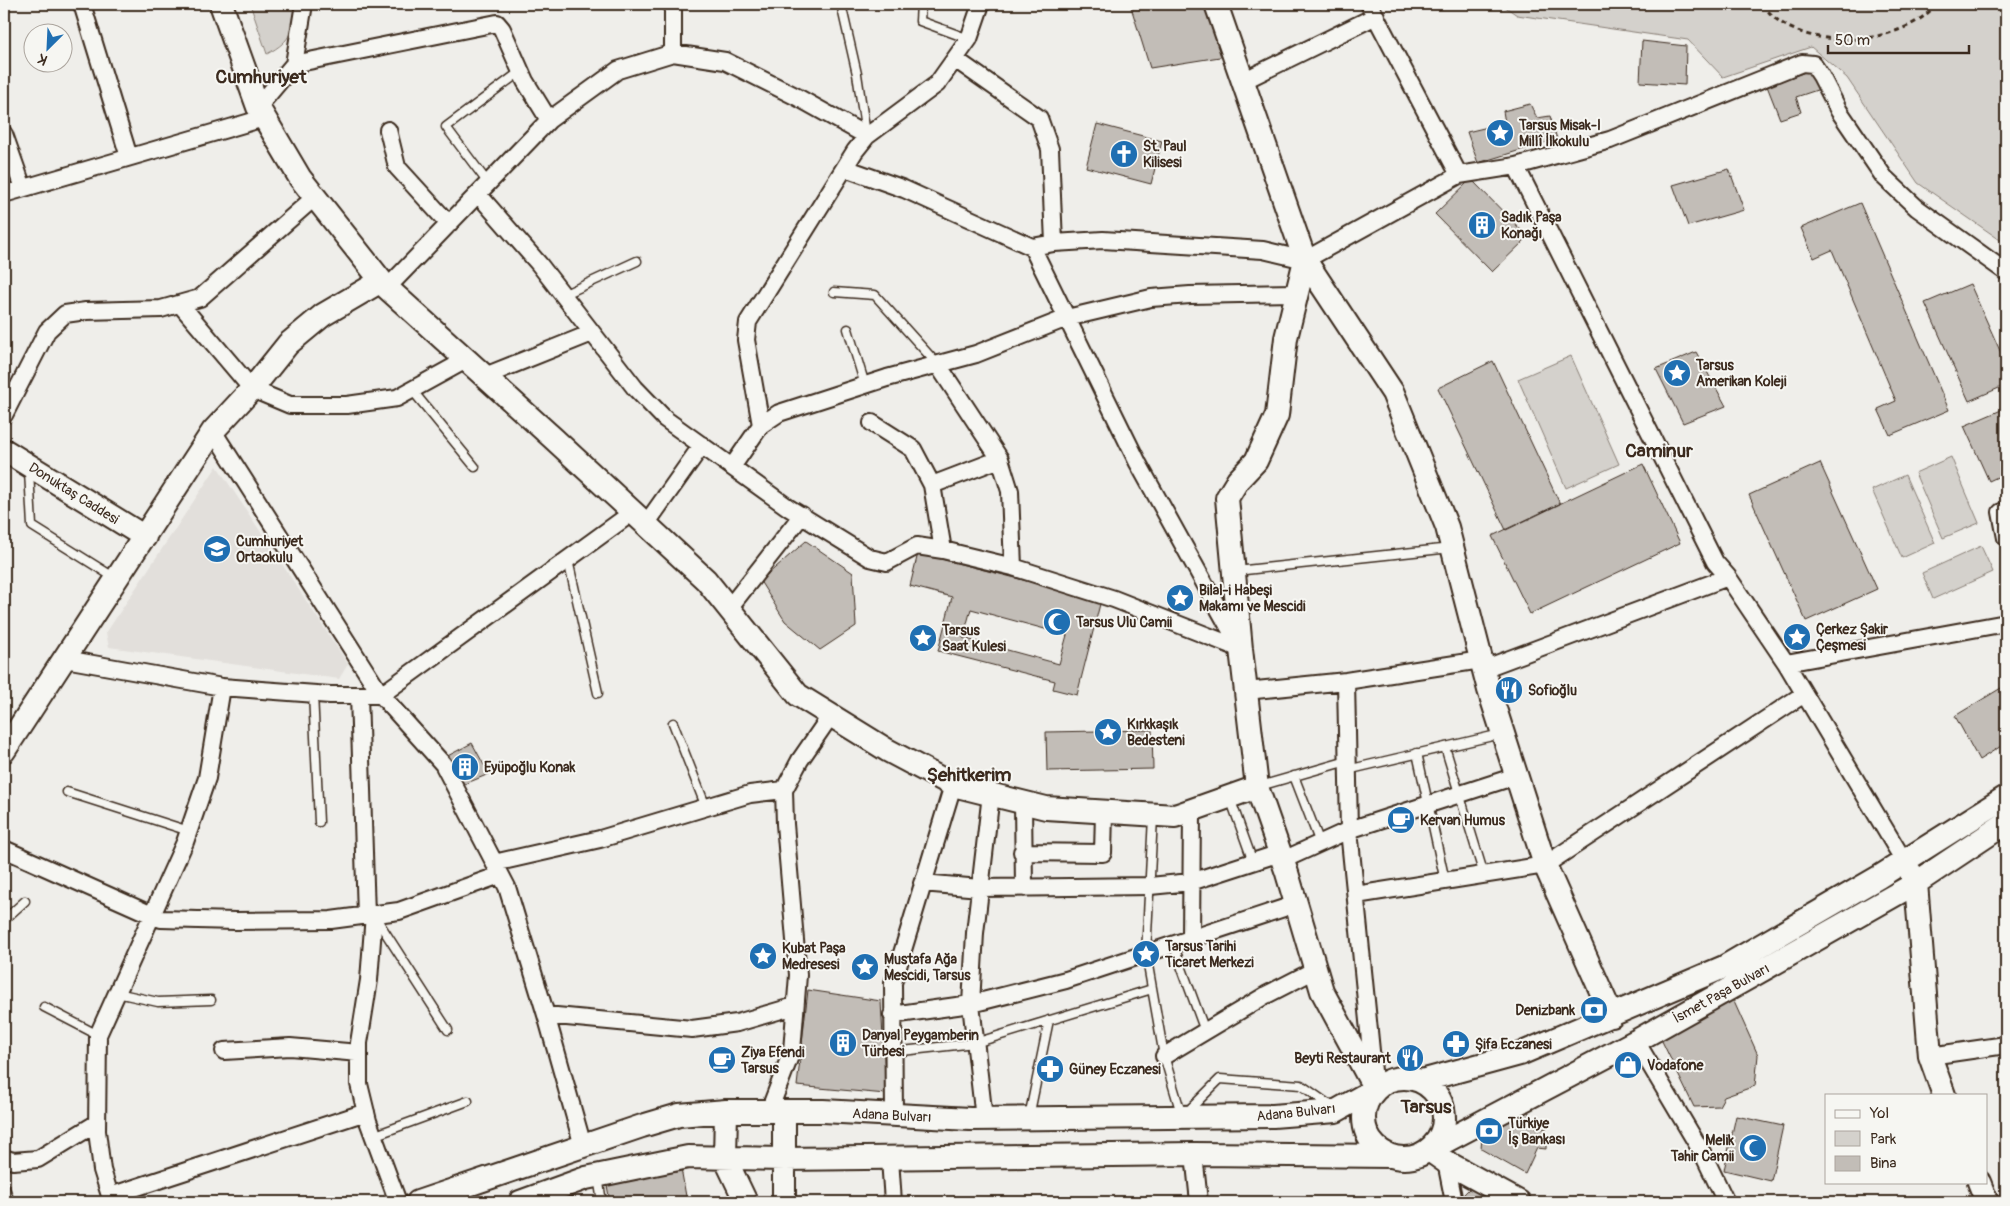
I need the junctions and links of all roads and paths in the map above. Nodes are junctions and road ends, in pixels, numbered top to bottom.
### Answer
1 (82, 4) edge
2 (221, 4) edge
3 (304, 4) edge
4 (673, 4) edge
5 (841, 4) edge
6 (921, 4) edge
7 (981, 4) edge
8 (1216, 4) edge
9 (1763, 4) edge
10 (1936, 4) edge
11 (1372, 10) edge
12 (969, 39) junction
13 (673, 53) junction
14 (955, 59) junction
15 (294, 64) junction
16 (521, 71) junction
17 (1243, 81) junction
18 (261, 113) junction
19 (549, 120) junction
20 (388, 130) dead end
21 (4, 134) edge
22 (867, 136) junction
23 (129, 157) junction
24 (1516, 166) junction
25 (844, 168) junction
26 (1459, 175) junction
27 (23, 188) junction
28 (483, 188) junction
29 (4, 194) edge
30 (315, 197) junction
31 (449, 224) junction
32 (1054, 243) junction
33 (1032, 247) junction
34 (1305, 260) junction
35 (637, 262) dead end
36 (2006, 272) edge
37 (384, 285) junction
38 (834, 292) dead end
39 (1297, 293) junction
40 (563, 295) junction
41 (180, 304) junction
42 (1067, 318) junction
43 (848, 329) dead end
44 (592, 333) junction
45 (466, 360) junction
46 (938, 365) junction
47 (485, 376) junction
48 (865, 385) junction
49 (252, 389) junction
50 (412, 390) junction
51 (4, 415) edge
52 (872, 423) dead end
53 (761, 424) junction
54 (213, 431) junction
55 (702, 445) junction
56 (4, 450) edge
57 (1000, 458) junction
58 (29, 466) junction
59 (474, 467) dead end
60 (732, 467) junction
61 (932, 485) junction
62 (2001, 512) dead end
63 (802, 515) junction
64 (639, 518) junction
65 (145, 537) junction
66 (2006, 538) edge
67 (1453, 548) junction
68 (943, 550) junction
69 (568, 560) junction
70 (1013, 567) junction
71 (1234, 572) junction
72 (1728, 577) junction
73 (117, 579) junction
74 (729, 608) junction
75 (2006, 623) edge
76 (1241, 649) junction
77 (65, 658) junction
78 (1786, 663) junction
79 (1482, 664) junction
80 (1346, 680) junction
81 (222, 687) junction
82 (1246, 691) junction
83 (313, 693) junction
84 (598, 693) dead end
85 (1804, 694) junction
86 (360, 695) junction
87 (381, 695) junction
88 (831, 715) junction
89 (673, 723) dead end
90 (1503, 734) junction
91 (1445, 747) junction
92 (4, 751) edge
93 (1417, 753) junction
94 (1347, 766) junction
95 (1294, 776) junction
96 (1516, 776) junction
97 (953, 785) junction
98 (1257, 787) junction
99 (784, 790) junction
100 (67, 792) dead end
101 (991, 794) junction
102 (1459, 794) junction
103 (1230, 797) junction
104 (2006, 797) edge
105 (1023, 802) junction
106 (1428, 804) junction
107 (706, 807) junction
108 (1192, 810) junction
109 (1104, 812) junction
110 (1153, 814) junction
111 (319, 822) dead end
112 (2006, 823) edge
113 (1349, 830) junction
114 (189, 831) junction
115 (1320, 843) junction
116 (4, 849) edge
117 (1022, 852) junction
118 (1282, 857) junction
119 (1904, 861) junction
120 (1253, 862) junction
121 (1545, 865) junction
122 (497, 869) junction
123 (1484, 875) junction
124 (1445, 881) junction
125 (1192, 882) junction
126 (922, 883) junction
127 (1916, 883) junction
128 (1150, 886) junction
129 (980, 888) junction
130 (1024, 888) junction
131 (1356, 895) junction
132 (25, 900) dead end
133 (1296, 904) junction
134 (153, 915) junction
135 (370, 915) junction
136 (4, 920) edge
137 (1191, 939) junction
138 (1173, 944) junction
139 (1146, 954) junction
140 (1315, 970) junction
141 (1152, 989) junction
142 (117, 992) junction
143 (211, 1000) dead end
144 (971, 1004) junction
145 (795, 1006) junction
146 (44, 1007) dead end
147 (546, 1015) junction
148 (892, 1015) junction
149 (1612, 1016) junction
150 (1049, 1020) junction
151 (448, 1030) dead end
152 (1206, 1031) junction
153 (98, 1035) junction
154 (1636, 1041) junction
155 (975, 1043) junction
156 (2006, 1045) edge
157 (224, 1052) dead end
158 (892, 1052) junction
159 (359, 1053) junction
160 (1164, 1056) junction
161 (1930, 1056) junction
162 (1421, 1081) junction
163 (1375, 1088) junction
164 (1944, 1094) edge
165 (468, 1101) dead end
166 (1336, 1110) junction
167 (726, 1111) junction
168 (777, 1111) junction
169 (366, 1112) junction
170 (894, 1115) junction
171 (1182, 1117) junction
172 (984, 1119) junction
173 (1028, 1119) junction
174 (96, 1123) junction
175 (374, 1136) junction
176 (584, 1146) junction
177 (1194, 1154) junction
178 (1390, 1156) junction
179 (1437, 1156) junction
180 (4, 1158) edge
181 (725, 1158) junction
182 (890, 1159) junction
183 (785, 1160) junction
184 (598, 1176) junction
185 (1980, 1184) edge
186 (4, 1185) edge
187 (111, 1199) edge
188 (10, 1202) edge
189 (398, 1202) edge
190 (418, 1202) edge
191 (520, 1202) edge
192 (602, 1202) edge
193 (746, 1202) edge
194 (784, 1202) edge
195 (893, 1202) edge
196 (1199, 1202) edge
197 (1454, 1202) edge
198 (1519, 1202) edge
199 (1726, 1202) edge
200 (1987, 1202) edge

1 - 23 street
2 - 18 street
3 - 15 street
4 - 13 street
5 - 22 lane
6 - 12 lane
7 - 12 street
8 - 17 street
9 - 10 path
11 - 17 street
11 - 26 street
12 - 14 street
13 - 19 street
13 - 22 street
14 - 22 street
14 - 32 street
15 - 16 street
15 - 18 street
16 - 19 street
16 - 28 lane
17 - 34 street
18 - 23 street
18 - 30 street
19 - 28 street
20 - 31 street
21 - 27 street
22 - 25 street
23 - 27 street
24 - 26 street
24 - 36 street
24 - 72 street
25 - 33 street
25 - 53 street
26 - 34 street
27 - 29 street
28 - 31 street
28 - 40 street
30 - 37 street
30 - 41 street
31 - 37 street
32 - 33 street
32 - 34 street
33 - 42 street
34 - 39 street
34 - 67 street
35 - 40 lane
37 - 45 street
37 - 49 street
38 - 46 lane
39 - 42 street
39 - 71 street
40 - 44 street
41 - 49 street
41 - 51 street
42 - 46 street
42 - 76 street
43 - 48 lane
44 - 47 street
44 - 55 street
45 - 47 street
45 - 50 street
46 - 48 street
46 - 57 street
47 - 64 street
48 - 53 street
49 - 50 street
49 - 54 street
50 - 59 lane
52 - 61 street
53 - 60 street
54 - 65 street
54 - 87 street
55 - 60 street
55 - 64 street
56 - 58 street, Donuktaş Caddesi
57 - 61 street
57 - 70 street
58 - 65 street, Donuktaş Caddesi
58 - 73 lane
60 - 63 street
61 - 68 street
62 - 66 street
63 - 68 street
63 - 74 street
64 - 69 street
64 - 74 street
65 - 73 street
67 - 71 lane
67 - 79 street
68 - 70 street
69 - 84 lane
69 - 87 street
70 - 76 street
71 - 76 street
72 - 78 street
72 - 79 street
73 - 77 street
74 - 88 street
75 - 78 street
76 - 82 street
77 - 81 street
77 - 92 street
78 - 85 street
79 - 80 street
79 - 90 street
80 - 82 street
80 - 94 street
81 - 83 street
81 - 114 street
82 - 98 street
83 - 86 street
83 - 111 lane
85 - 119 street
85 - 121 street
86 - 87 street
86 - 135 street
87 - 122 street
88 - 97 street
88 - 99 street
89 - 107 lane
90 - 91 lane
90 - 96 street
91 - 93 lane
91 - 102 lane
93 - 94 lane
93 - 106 lane
94 - 95 lane
94 - 113 street
95 - 98 lane
95 - 115 lane
96 - 102 street
96 - 121 street
97 - 101 street
97 - 126 street
98 - 103 street
98 - 118 street
99 - 107 street
99 - 145 street
100 - 114 lane
101 - 105 street
101 - 129 street
102 - 106 street
102 - 123 lane
103 - 108 street
103 - 120 lane
104 - 119 street
105 - 109 street
105 - 117 street
106 - 113 street
106 - 124 lane
107 - 122 street
108 - 110 street
108 - 125 street
109 - 110 street
109 - 117 street
110 - 128 lane
112 - 127 street, İsmet Paşa Bulvarı
113 - 115 street
113 - 131 street
114 - 134 street
115 - 118 street
116 - 134 street
117 - 130 street
118 - 120 street
118 - 133 street
119 - 127 street
119 - 149 street
120 - 125 street
121 - 123 street
121 - 149 street
122 - 135 street
122 - 147 street
123 - 124 street
124 - 131 street
125 - 128 street
125 - 137 street
126 - 129 street
126 - 148 street
127 - 154 street, İsmet Paşa Bulvarı
127 - 161 street
128 - 130 street
128 - 139 lane
129 - 130 street
129 - 144 street
131 - 163 street
132 - 136 lane
133 - 137 street
133 - 140 street
134 - 135 street
134 - 142 street
135 - 151 lane
135 - 159 street
137 - 138 street
138 - 139 street
138 - 152 lane
139 - 141 lane
139 - 144 street
140 - 152 street
140 - 163 street
141 - 150 lane
141 - 160 lane
142 - 143 lane
142 - 153 street
144 - 148 street
144 - 155 street
145 - 147 street
145 - 168 street
146 - 153 lane
147 - 176 street
148 - 158 street
149 - 162 street
150 - 155 lane
150 - 173 lane
152 - 160 street
153 - 174 street
154 - 179 street, İsmet Paşa Bulvarı
154 - 199 street
155 - 158 lane
155 - 172 street
156 - 161 street
157 - 159 street
158 - 170 street
159 - 169 street
160 - 171 lane
161 - 164 street
162 - 163 street
162 - 179 street
163 - 166 street, Adana Bulvarı
163 - 178 street
165 - 175 lane
166 - 171 street, Adana Bulvarı
166 - 171 lane
167 - 168 street, Adana Bulvarı
167 - 176 street, Adana Bulvarı
167 - 181 street
168 - 170 street, Adana Bulvarı
168 - 183 street
169 - 175 street
169 - 187 street
170 - 172 street, Adana Bulvarı
171 - 173 street, Adana Bulvarı
172 - 173 street, Adana Bulvarı
174 - 180 street
174 - 187 street
175 - 189 street
176 - 190 street, Adana Bulvarı
177 - 178 street
177 - 182 street
177 - 196 street
178 - 179 street
179 - 197 street
179 - 198 street
181 - 183 street
181 - 184 street
181 - 193 street
182 - 183 street
182 - 195 street
183 - 194 street
184 - 191 street
184 - 192 lane
185 - 200 street
186 - 188 lane

